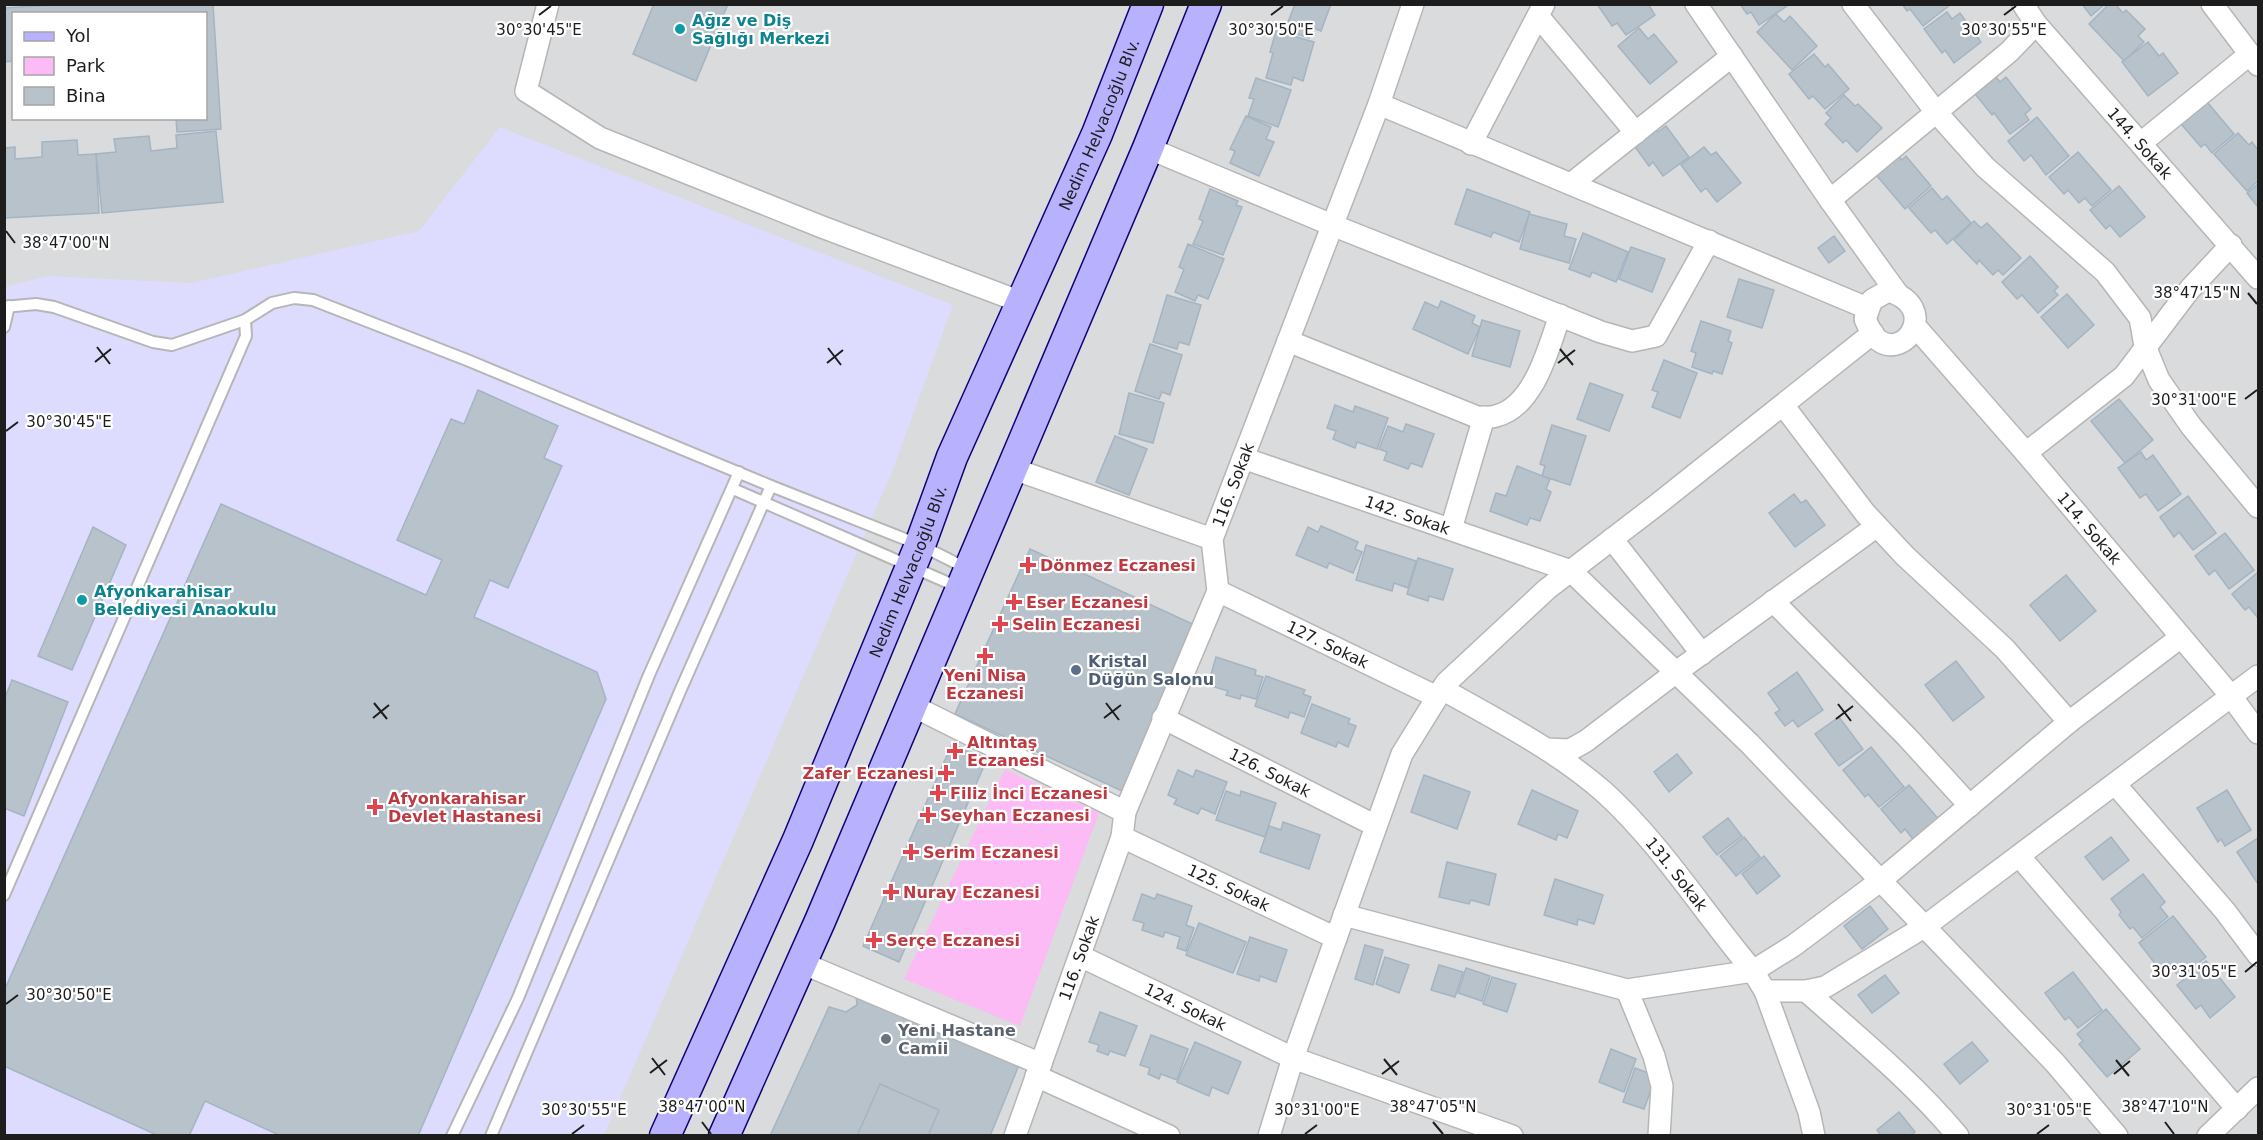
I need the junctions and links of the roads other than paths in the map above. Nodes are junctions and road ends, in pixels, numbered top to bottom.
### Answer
1 (548, 4) edge
2 (1148, 4) edge
3 (1206, 4) edge
4 (1413, 4) edge
5 (1696, 4) edge
6 (1853, 4) edge
7 (2023, 4) edge
8 (2212, 4) edge
9 (1541, 10) edge
10 (2036, 24) junction
11 (1732, 56) junction
12 (2254, 60) edge
13 (1379, 104) junction
14 (1936, 112) junction
15 (1636, 132) junction
16 (2141, 143) junction
17 (1471, 144) junction
18 (1148, 148) junction
19 (1571, 184) junction
20 (1830, 200) junction
21 (1332, 225) junction
22 (1709, 241) junction
23 (2231, 244) junction
24 (2259, 278) edge
25 (1897, 293) junction
26 (1021, 302) junction
27 (7, 306) edge
28 (1867, 308) junction
29 (1560, 315) junction
30 (245, 320) junction
31 (1915, 326) junction
32 (4, 327) edge
33 (1873, 333) junction
34 (1288, 341) junction
35 (2145, 346) junction
36 (1783, 405) junction
37 (1484, 417) junction
38 (2026, 453) junction
39 (1242, 458) junction
40 (1011, 468) junction
41 (739, 472) junction
42 (771, 486) junction
43 (733, 489) junction
44 (764, 502) junction
45 (2259, 507) edge
46 (1877, 526) junction
47 (1451, 529) junction
48 (1212, 539) junction
49 (1612, 539) junction
50 (916, 555) junction
51 (1571, 571) junction
52 (964, 579) junction
53 (1218, 591) junction
54 (1773, 601) junction
55 (2181, 637) junction
56 (1702, 654) junction
57 (1676, 673) junction
58 (2259, 676) edge
59 (1440, 693) junction
60 (2231, 696) junction
61 (911, 705) junction
62 (1163, 718) junction
63 (2069, 722) junction
64 (2259, 733) edge
65 (1546, 749) junction
66 (2115, 784) junction
67 (1970, 806) junction
68 (1125, 812) junction
69 (1376, 826) junction
70 (1122, 837) junction
71 (2019, 856) junction
72 (1880, 881) junction
73 (4, 895) edge
74 (1344, 915) junction
75 (1923, 927) junction
76 (1336, 938) junction
77 (2259, 955) edge
78 (1080, 956) junction
79 (802, 963) junction
80 (1753, 971) junction
81 (1627, 990) junction
82 (1806, 991) junction
83 (1766, 992) junction
84 (1293, 1058) junction
85 (1038, 1070) junction
86 (2259, 1088) edge
87 (2237, 1109) junction
88 (452, 1136) edge
89 (491, 1136) edge
90 (665, 1136) edge
91 (724, 1136) edge
92 (1015, 1136) edge
93 (1169, 1136) edge
94 (1269, 1136) edge
95 (1512, 1136) edge
96 (1659, 1136) edge
97 (1814, 1136) edge
98 (1958, 1136) edge
99 (2117, 1136) edge
100 (2208, 1136) edge

1 - 26 street
2 - 26 main road, Nedim Helvacıoğlu Blv.
3 - 18 main road
4 - 13 street, 116. Sokak
5 - 11 street
6 - 14 street
7 - 10 street, 144. Sokak
8 - 12 street
9 - 15 street
9 - 17 street
10 - 14 street
10 - 16 street, 144. Sokak
11 - 15 street
11 - 20 street
12 - 16 street
13 - 17 street
13 - 21 street, 116. Sokak
14 - 20 street
14 - 35 street
15 - 19 street
16 - 23 street, 144. Sokak
17 - 19 street
18 - 21 street
18 - 40 main road
19 - 22 street
20 - 25 street
21 - 29 street
21 - 34 street, 116. Sokak
22 - 28 street
22 - 29 street
23 - 24 street, 144. Sokak
23 - 35 street
25 - 28 street
25 - 31 street
26 - 50 main road, Nedim Helvacıoğlu Blv.
27 - 30 lane
27 - 32 lane
28 - 33 street
29 - 37 street
30 - 41 lane
30 - 73 lane
31 - 33 street
31 - 38 street, 114. Sokak
33 - 36 street
34 - 37 street
34 - 39 street, 116. Sokak
35 - 38 street
35 - 45 street
36 - 46 street
36 - 49 street
37 - 47 street
38 - 55 street, 114. Sokak
39 - 47 street, 142. Sokak
39 - 48 street, 116. Sokak
40 - 48 street
40 - 52 main road
41 - 42 lane
41 - 43 lane
42 - 44 lane
42 - 50 lane
43 - 44 lane
43 - 88 lane
44 - 50 lane
44 - 89 lane
46 - 54 street
46 - 63 street
47 - 51 street, 142. Sokak
48 - 53 street, 116. Sokak
49 - 51 street
49 - 56 street
50 - 52 lane
50 - 52 lane
50 - 90 main road, Nedim Helvacıoğlu Blv.
51 - 57 street
51 - 59 street
52 - 61 main road
53 - 59 street, 127. Sokak
53 - 62 street, 116. Sokak
54 - 56 street
54 - 67 street
55 - 60 street, 114. Sokak
55 - 63 street
56 - 57 street
57 - 65 street
57 - 72 street
58 - 60 street
59 - 65 street, 131. Sokak
59 - 69 street
60 - 64 street, 114. Sokak
60 - 66 street
61 - 68 street
61 - 79 main road
62 - 68 street, 116. Sokak
62 - 69 street, 126. Sokak
63 - 67 street
65 - 80 street, 131. Sokak
66 - 71 street
66 - 77 street
67 - 72 street
68 - 70 street, 116. Sokak
69 - 74 street
70 - 76 street, 125. Sokak
70 - 78 street, 116. Sokak
71 - 75 street
71 - 87 street
72 - 75 street
72 - 80 street
74 - 76 street
74 - 81 street
75 - 82 street
75 - 99 street
76 - 84 street
78 - 84 street, 124. Sokak
78 - 85 street, 116. Sokak
79 - 85 street
79 - 91 main road
80 - 81 street
80 - 83 street, 131. Sokak
81 - 96 street
82 - 83 street
82 - 98 street
83 - 97 street, 131. Sokak
84 - 94 street
84 - 95 street, 124. Sokak
85 - 92 street, 116. Sokak
85 - 93 street
86 - 87 street
87 - 100 street

